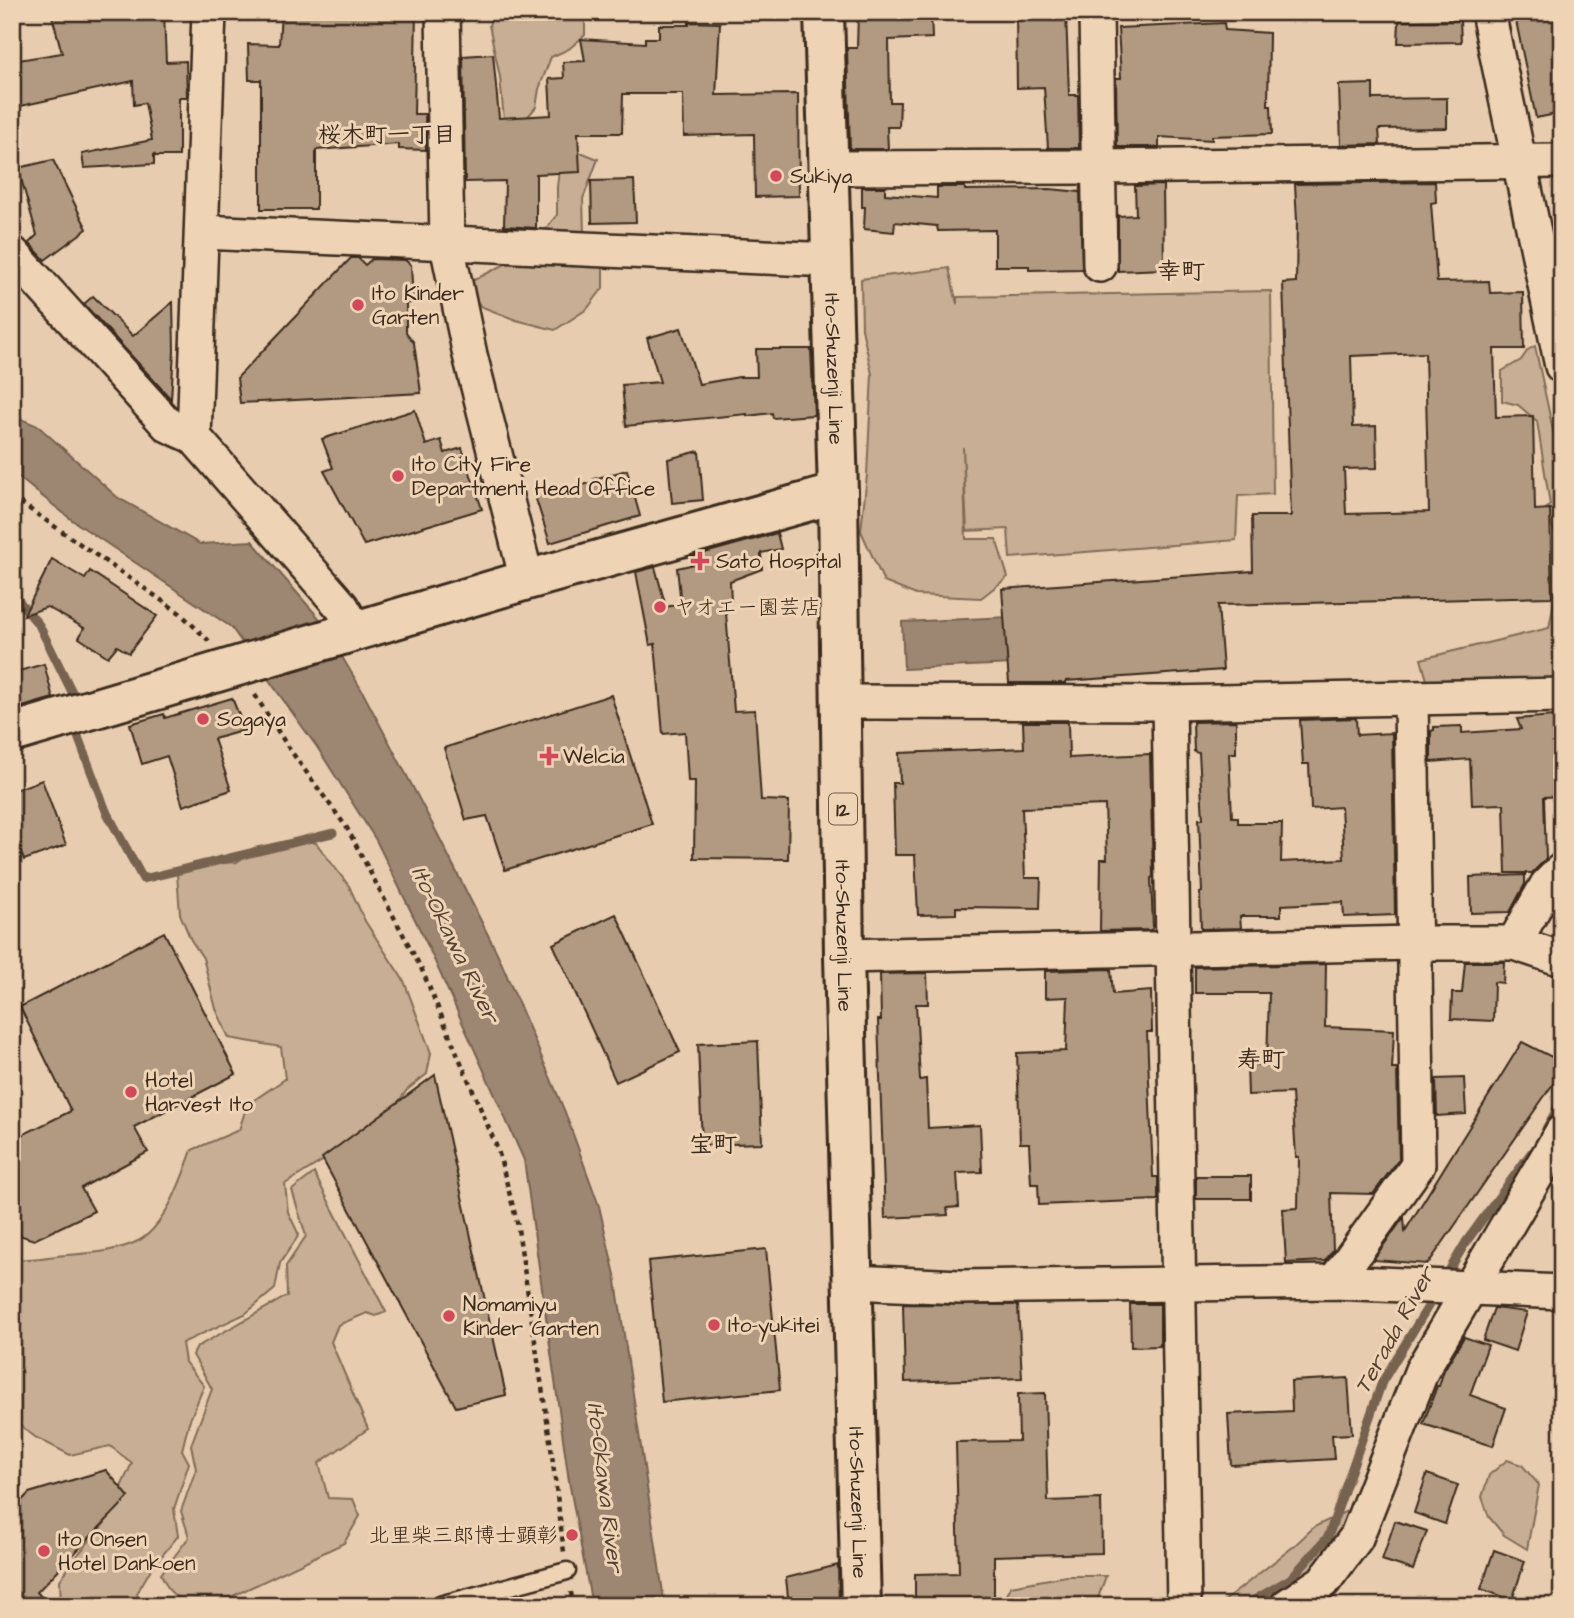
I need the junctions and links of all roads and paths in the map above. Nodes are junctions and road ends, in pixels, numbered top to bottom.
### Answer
1 (209, 12) edge
2 (443, 12) edge
3 (824, 12) edge
4 (1096, 12) edge
5 (1488, 12) edge
6 (1520, 161) junction
7 (1562, 161) edge
8 (1099, 167) junction
9 (827, 168) junction
10 (202, 232) junction
11 (447, 245) junction
12 (12, 253) edge
13 (831, 260) junction
14 (1100, 265) dead end
15 (1562, 366) edge
16 (194, 438) junction
17 (838, 493) junction
18 (12, 496) edge
19 (527, 580) junction
20 (349, 633) junction
21 (244, 665) junction
22 (1562, 695) edge
23 (1411, 699) junction
24 (842, 702) junction
25 (1169, 704) junction
26 (12, 733) edge
27 (1562, 870) edge
28 (1413, 943) junction
29 (1514, 943) junction
30 (1173, 948) junction
31 (844, 956) junction
32 (1562, 959) edge
33 (1562, 1132) edge
34 (853, 1282) junction
35 (1334, 1282) junction
36 (1179, 1283) junction
37 (1466, 1287) junction
38 (1562, 1292) edge
39 (567, 1571) junction
40 (436, 1606) edge
41 (573, 1606) edge
42 (861, 1606) edge
43 (1184, 1606) edge
44 (1287, 1606) edge

1 - 10 street
2 - 11 street
3 - 9 main road, Ito-Shuzenji Line / 12
4 - 8 street
5 - 6 street
6 - 7 street
6 - 8 street
6 - 15 street
8 - 9 street
8 - 14 street
9 - 13 main road, Ito-Shuzenji Line / 12
10 - 11 street
10 - 16 street
11 - 13 street
11 - 19 street
12 - 16 street
13 - 17 main road, Ito-Shuzenji Line / 12
16 - 20 street
17 - 19 main road
17 - 24 main road, Ito-Shuzenji Line / 12
18 - 21 path
19 - 20 main road
20 - 21 main road
21 - 26 main road
21 - 39 path
22 - 23 street
23 - 25 street
23 - 28 street
24 - 25 street
24 - 31 main road, Ito-Shuzenji Line / 12
25 - 30 street
27 - 29 street
28 - 29 street
28 - 30 street
28 - 35 street
29 - 32 street
30 - 31 street
30 - 36 street
31 - 34 main road, Ito-Shuzenji Line / 12
33 - 37 street
34 - 36 street
34 - 42 main road, Ito-Shuzenji Line / 12
35 - 36 street
35 - 37 street
36 - 43 street
37 - 38 street
37 - 44 street
39 - 40 lane
39 - 41 path

